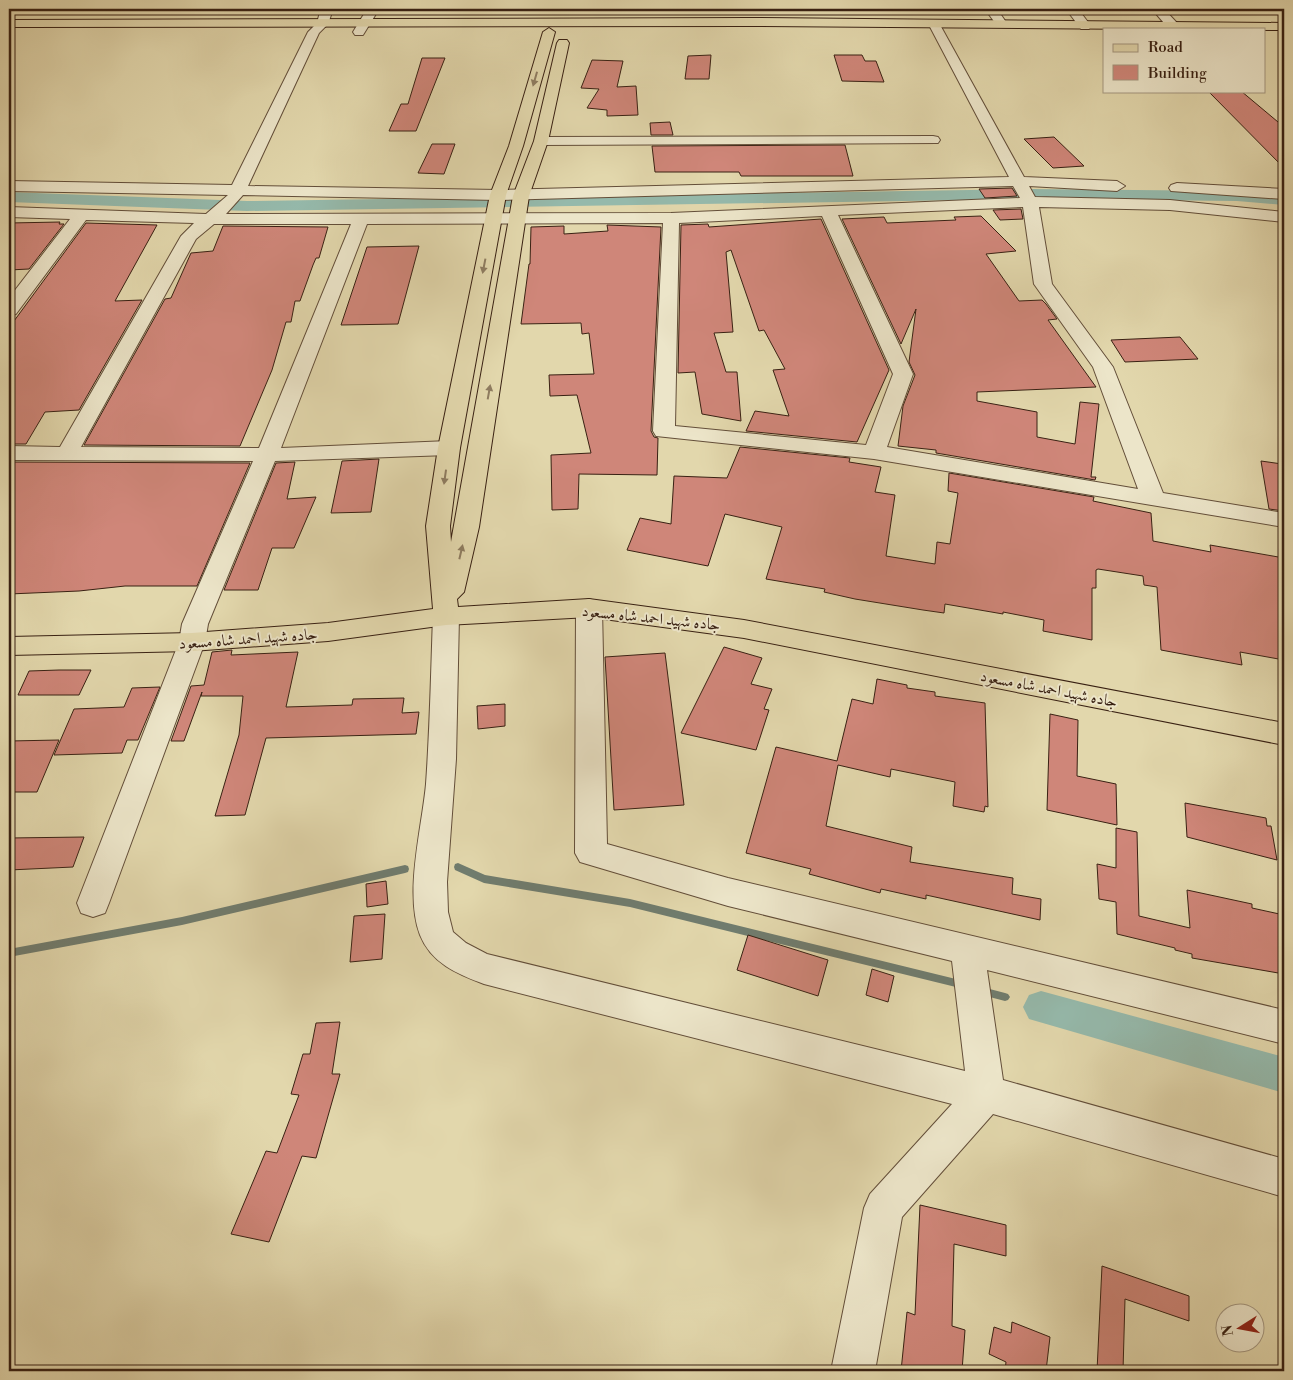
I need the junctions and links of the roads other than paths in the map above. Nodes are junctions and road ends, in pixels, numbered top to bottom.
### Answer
1 (324, 9) edge
2 (373, 9) edge
3 (991, 9) edge
4 (1072, 9) edge
5 (1158, 9) edge
6 (9, 24) edge
7 (1002, 25) junction
8 (1085, 26) junction
9 (1174, 26) junction
10 (1284, 27) edge
11 (318, 28) junction
12 (362, 28) junction
13 (937, 29) junction
14 (9, 30) edge
15 (549, 32) junction
16 (565, 32) junction
17 (1103, 33) edge
18 (1266, 34) edge
19 (1284, 34) edge
20 (933, 140) dead end
21 (541, 141) junction
22 (9, 186) edge
23 (1132, 186) dead end
24 (1161, 188) dead end
25 (1023, 193) junction
26 (1284, 194) edge
27 (236, 195) junction
28 (522, 195) junction
29 (498, 196) junction
30 (9, 212) edge
31 (828, 212) junction
32 (82, 215) junction
33 (215, 216) junction
34 (1284, 217) edge
35 (361, 218) junction
36 (518, 218) junction
37 (672, 218) junction
38 (494, 219) junction
39 (9, 310) edge
40 (449, 448) junction
41 (874, 452) junction
42 (9, 453) edge
43 (67, 453) junction
44 (267, 455) junction
45 (1153, 497) junction
46 (1284, 520) edge
47 (589, 608) junction
48 (446, 616) junction
49 (192, 642) junction
50 (9, 646) edge
51 (1284, 734) edge
52 (93, 903) dead end
53 (968, 949) junction
54 (1284, 1027) edge
55 (986, 1094) junction
56 (1284, 1178) edge
57 (852, 1371) edge

1 - 11 street
2 - 12 street
3 - 7 street
4 - 8 street
5 - 9 street
6 - 11 main road
7 - 8 main road
7 - 13 main road
8 - 9 main road
9 - 10 main road
11 - 12 main road
11 - 14 main road
11 - 27 street
12 - 13 main road
12 - 15 main road
13 - 16 main road
13 - 17 main road
13 - 25 street
15 - 16 main road
15 -> 29 main road
16 - 21 main road
18 - 19 main road
20 - 21 street
21 - 28 main road
22 - 27 street
23 - 25 street
24 - 26 street
25 - 28 street
25 - 31 street
25 - 34 street
25 - 45 street
27 - 29 street
27 - 33 street
28 - 29 street
28 - 36 main road
29 - 38 main road
30 - 32 street
31 - 37 street
31 - 41 street
32 - 33 street
32 - 39 street
33 - 35 street
33 - 43 street
35 - 38 street
35 - 44 street
36 - 37 street
36 - 38 street
48 -> 36 main road
37 - 41 street
38 -> 40 main road
40 - 44 street
40 -> 48 main road
41 - 45 street
42 - 43 street
43 - 44 street
44 - 49 street
45 - 46 street
47 - 48 main road, جاده شهيد احمد شاه مسعود
47 - 51 main road, جاده شهيد احمد شاه مسعود
47 - 53 street
48 - 49 main road, جاده شهيد احمد شاه مسعود
48 - 55 street
49 - 50 main road, جاده شهيد احمد شاه مسعود
49 - 52 street
53 - 54 street
53 - 55 street
55 - 56 street
55 - 57 street

